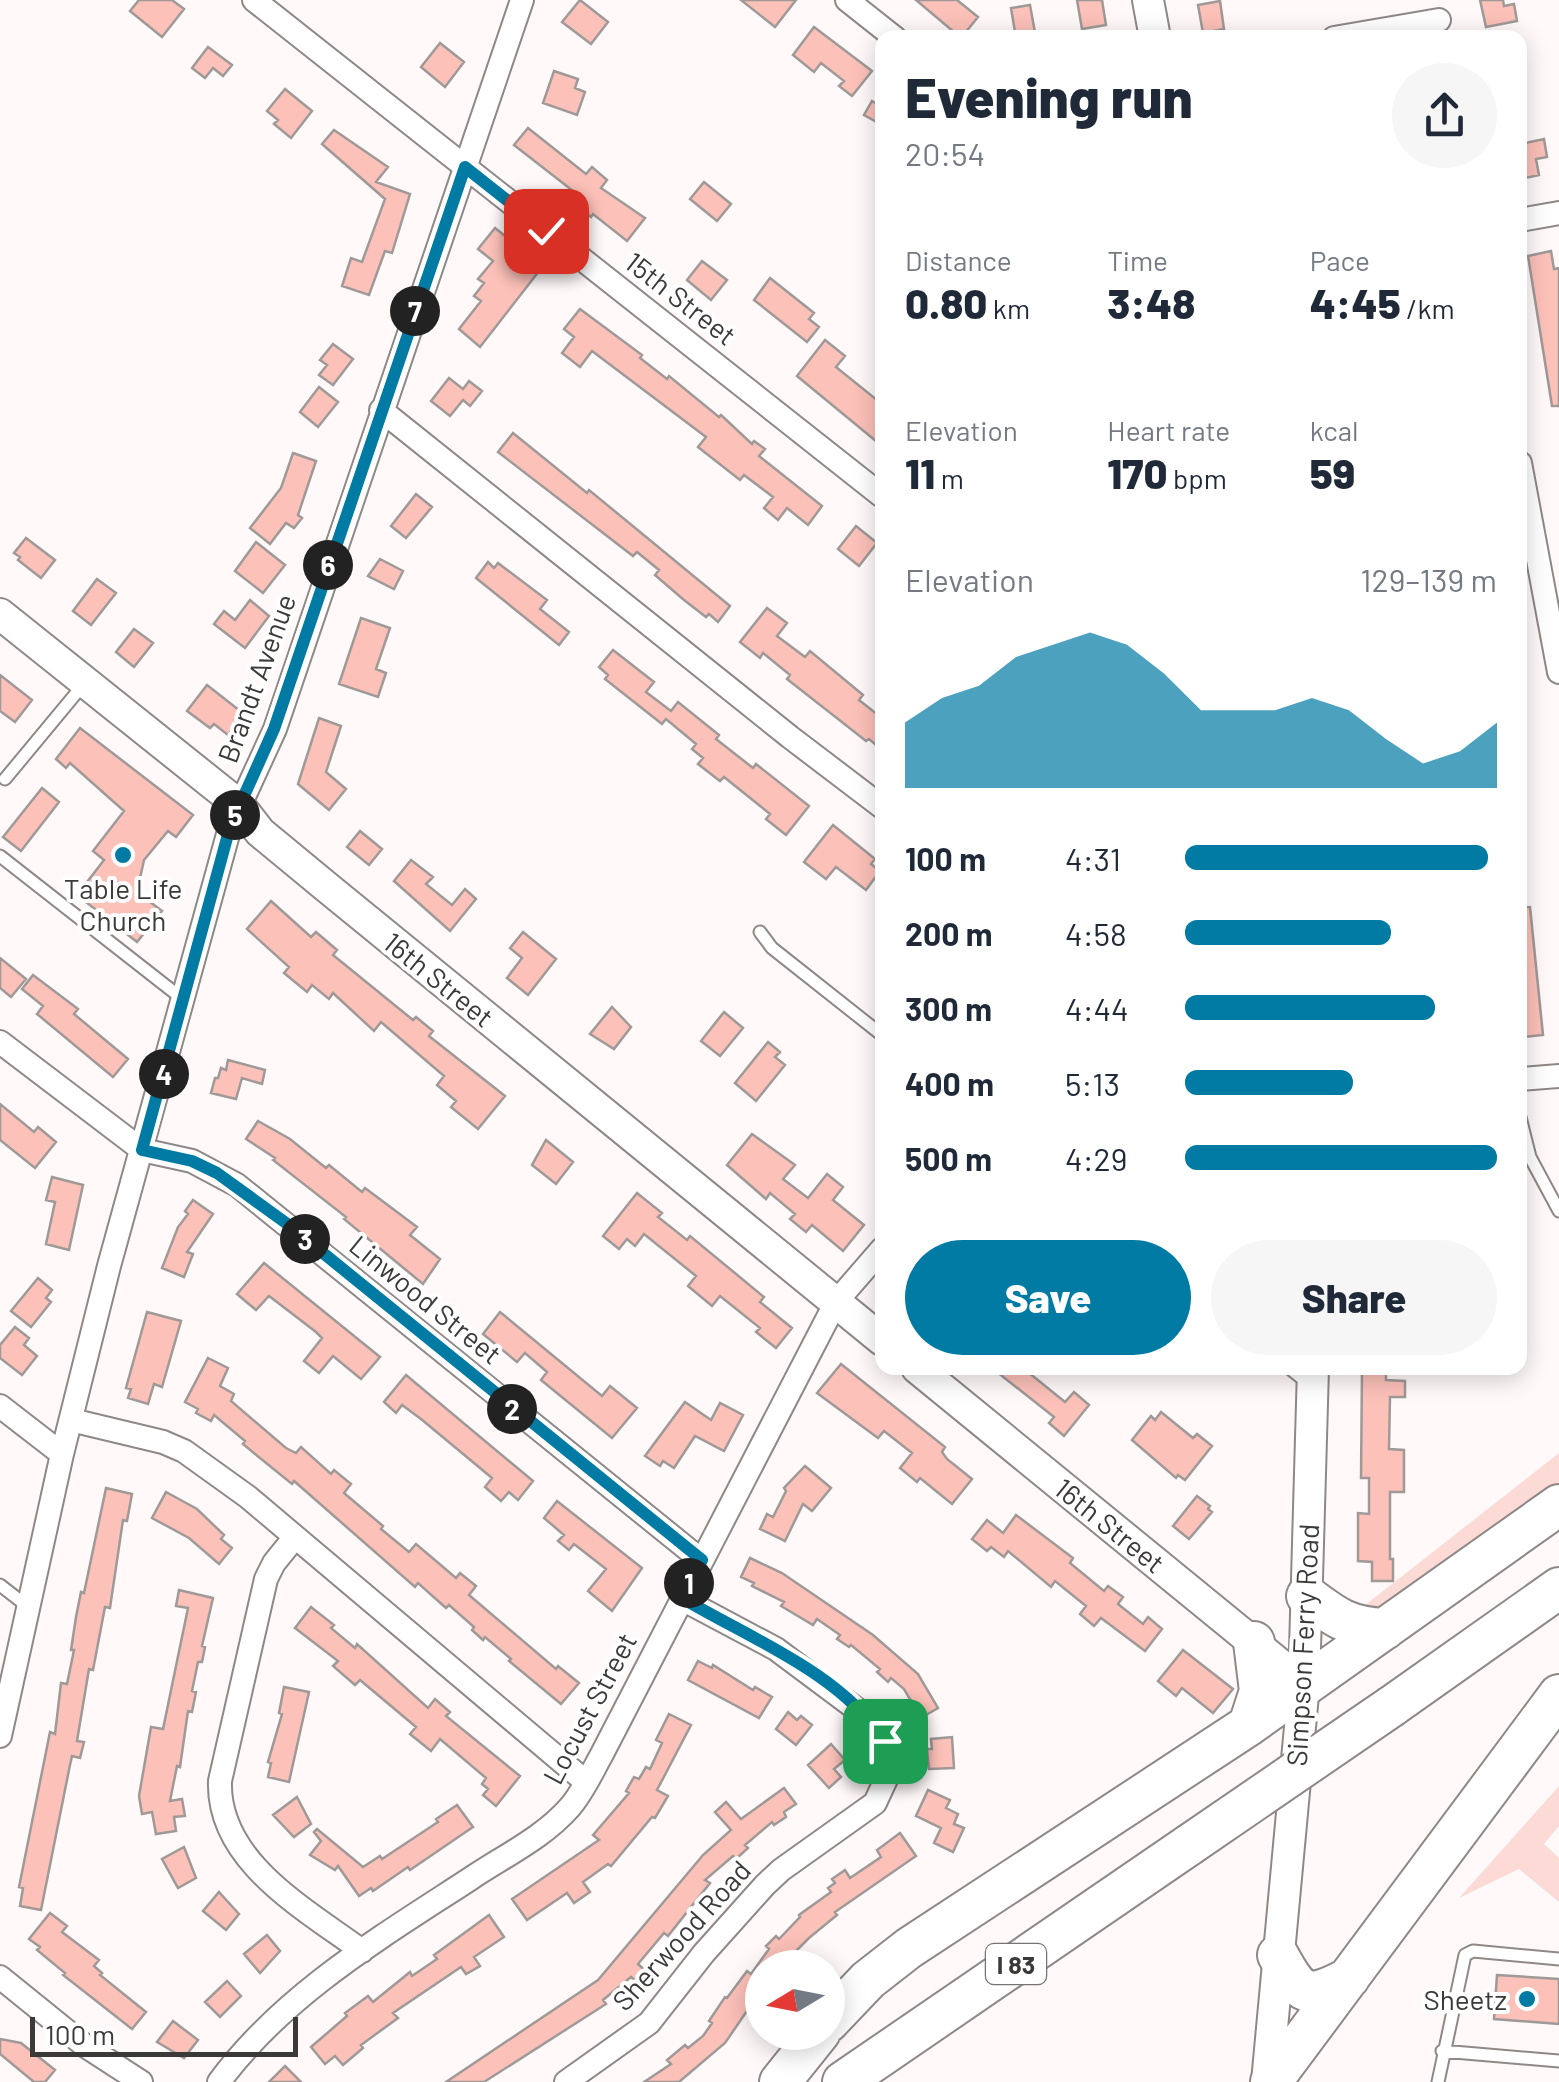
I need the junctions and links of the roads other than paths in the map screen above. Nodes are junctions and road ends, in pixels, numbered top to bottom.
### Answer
1 (254, 0) edge
2 (522, 0) edge
3 (847, 0) edge
4 (1148, 0) edge
5 (1439, 19) edge
6 (885, 30) edge
7 (1154, 30) edge
8 (1378, 30) edge
9 (465, 167) junction
10 (1559, 213) edge
11 (1527, 219) edge
12 (381, 410) junction
13 (875, 490) edge
14 (1527, 501) edge
15 (0, 614) edge
16 (1559, 672) edge
17 (86, 682) junction
18 (5, 779) dead end
19 (875, 802) edge
20 (240, 804) junction
21 (0, 856) edge
22 (760, 932) dead end
23 (184, 1000) junction
24 (875, 1029) edge
25 (0, 1042) edge
26 (1559, 1076) edge
27 (1527, 1078) edge
28 (1527, 1144) edge
29 (142, 1150) junction
30 (1559, 1211) edge
31 (875, 1257) edge
32 (836, 1302) junction
33 (875, 1334) edge
34 (925, 1375) edge
35 (1305, 1375) edge
36 (0, 1406) edge
37 (71, 1420) junction
38 (62, 1454) junction
39 (1559, 1505) edge
40 (296, 1537) junction
41 (702, 1560) junction
42 (0, 1585) edge
43 (1559, 1588) edge
44 (1307, 1596) junction
45 (682, 1598) junction
46 (28, 1606) junction
47 (1559, 1620) edge
48 (1386, 1628) junction
49 (1254, 1642) junction
50 (1304, 1684) junction
51 (1559, 1695) edge
52 (1399, 1716) junction
53 (1249, 1724) junction
54 (0, 1736) edge
55 (586, 1782) junction
56 (1196, 1855) junction
57 (1280, 1939) junction
58 (362, 1950) junction
59 (1559, 1959) edge
60 (0, 1977) edge
61 (1349, 1978) junction
62 (845, 2004) edge
63 (806, 2050) edge
64 (1442, 2051) junction
65 (1472, 2054) junction
66 (1493, 2056) junction
67 (1514, 2057) junction
68 (1536, 2059) junction
69 (1558, 2061) edge
70 (1470, 2070) dead end
71 (1492, 2072) dead end
72 (1512, 2074) dead end
73 (1535, 2076) dead end
74 (1556, 2078) dead end
75 (142, 2082) edge
76 (220, 2082) edge
77 (566, 2082) edge
78 (780, 2082) edge
79 (842, 2082) edge
80 (888, 2082) edge
81 (1269, 2082) edge
82 (1438, 2082) edge

1 - 9 street, 15th Street
2 - 9 street, Brandt Avenue
3 - 6 street
4 - 7 street
5 - 8 street
9 - 12 street, Brandt Avenue
9 - 13 street, 15th Street
10 - 11 street
12 - 19 street
12 - 20 street, Brandt Avenue
14 - 16 street
15 - 17 street, 16th Street
17 - 18 lane
17 - 20 street, 16th Street
20 - 23 street, Brandt Avenue
20 - 32 street, 16th Street
21 - 23 lane
22 - 24 lane
23 - 29 street, Brandt Avenue
25 - 29 street, Linwood Street
26 - 27 street
28 - 30 lane
29 - 37 street, Brandt Avenue
29 - 41 street, Linwood Street
31 - 32 street, Locust Street
32 - 33 street, 16th Street
32 - 41 street, Locust Street
34 - 49 street, 16th Street
35 - 44 street, Simpson Ferry Road
36 - 38 street
37 - 38 street, Brandt Avenue
37 - 40 street
38 - 46 street, Brandt Avenue
39 - 48 highway
40 - 55 street
40 - 58 street
41 - 45 street, Locust Street
42 - 46 lane
43 - 52 highway, I 83
44 - 48 highway
44 - 50 street, Simpson Ferry Road
45 - 55 street, Locust Street
45 - 77 street, Sherwood Road
46 - 54 street, Brandt Avenue
47 - 52 highway, I 83
48 - 50 highway
49 - 50 street, 16th Street
49 - 53 highway
50 - 53 highway
50 - 57 street, Simpson Ferry Road
51 - 61 highway
52 - 56 highway, I 83, bridge
53 - 62 highway
55 - 58 street, Locust Street
56 - 79 highway, I 83
56 - 80 highway, I 83
57 - 61 highway
57 - 81 street, Simpson Ferry Road
58 - 76 street, Locust Street
59 - 64 lane
60 - 75 street
61 - 81 highway
63 - 78 highway
64 - 65 lane
64 - 82 lane
65 - 66 lane
65 - 70 lane
66 - 67 lane
66 - 71 lane
67 - 68 lane
67 - 72 lane
68 - 69 lane
68 - 73 lane
69 - 74 lane

